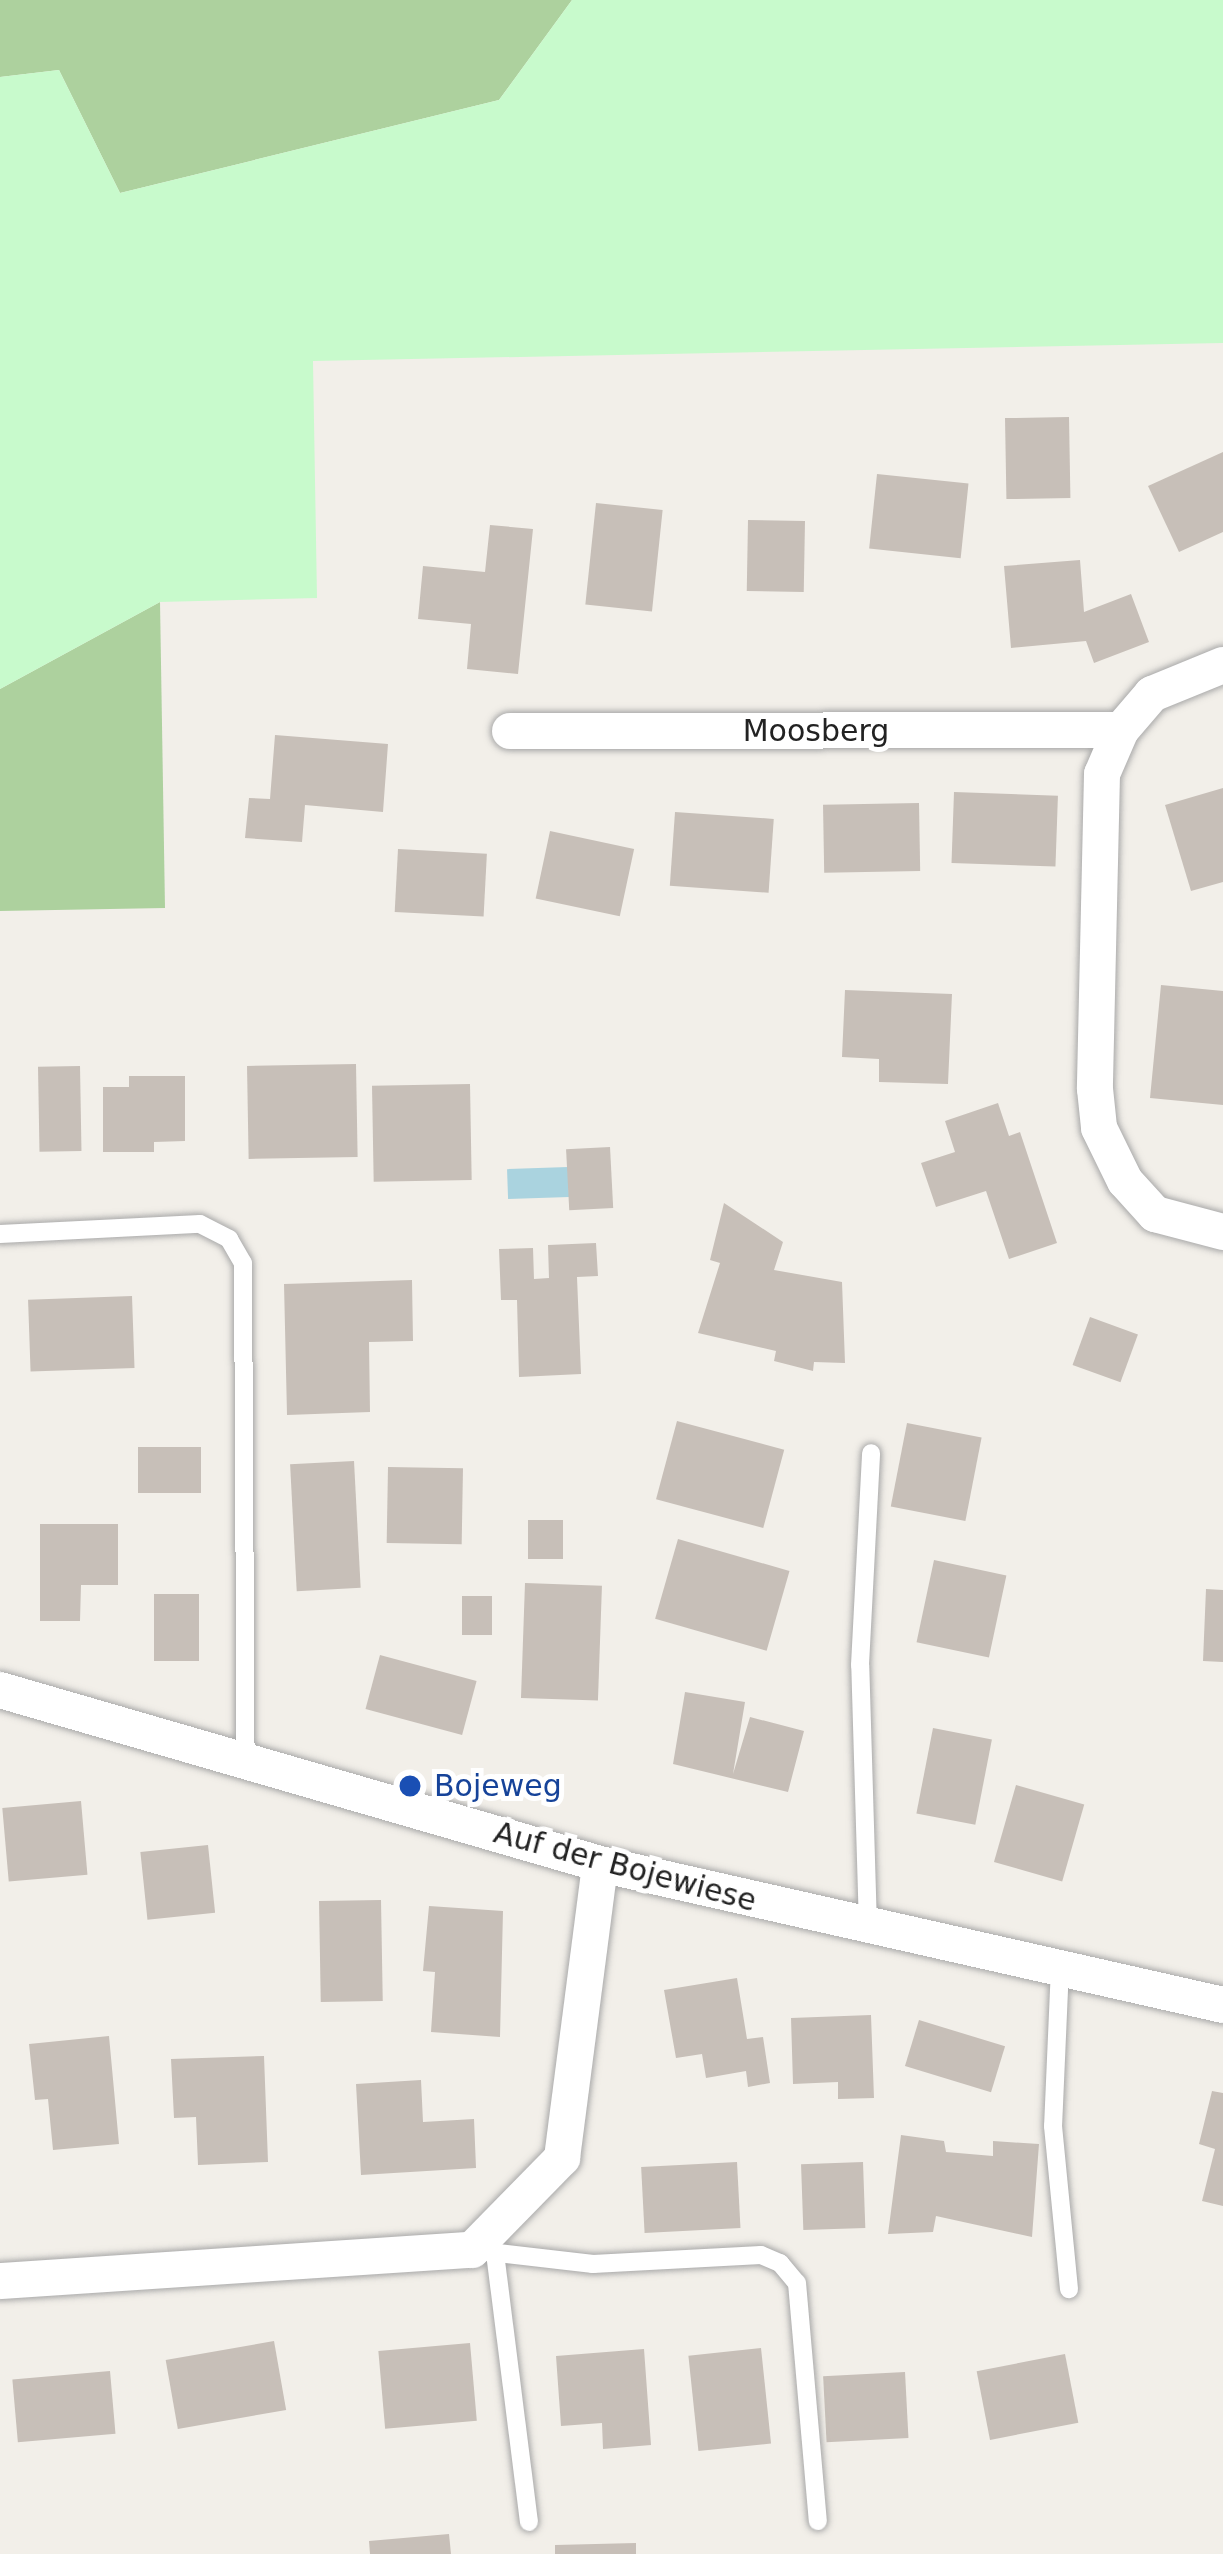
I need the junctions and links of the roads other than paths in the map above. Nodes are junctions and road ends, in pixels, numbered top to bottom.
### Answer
1 (1223, 665) edge
2 (1121, 730) junction
3 (510, 731) dead end
4 (1223, 1232) edge
5 (0, 1234) edge
6 (871, 1453) dead end
7 (0, 1690) edge
8 (246, 1761) junction
9 (600, 1864) junction
10 (868, 1927) junction
11 (1060, 1967) junction
12 (1223, 2005) edge
13 (484, 2251) junction
14 (0, 2281) edge
15 (1069, 2289) dead end
16 (818, 2521) dead end
17 (529, 2522) dead end

1 - 2 street
2 - 3 street, Moosberg
2 - 4 street
5 - 8 lane
6 - 10 lane
7 - 8 street, Auf der Bojewiese
8 - 9 street, Auf der Bojewiese
9 - 10 street, Auf der Bojewiese
9 - 13 street
10 - 11 street, Auf der Bojewiese
11 - 12 street, Auf der Bojewiese
11 - 15 lane
13 - 14 street
13 - 16 lane
13 - 17 lane

